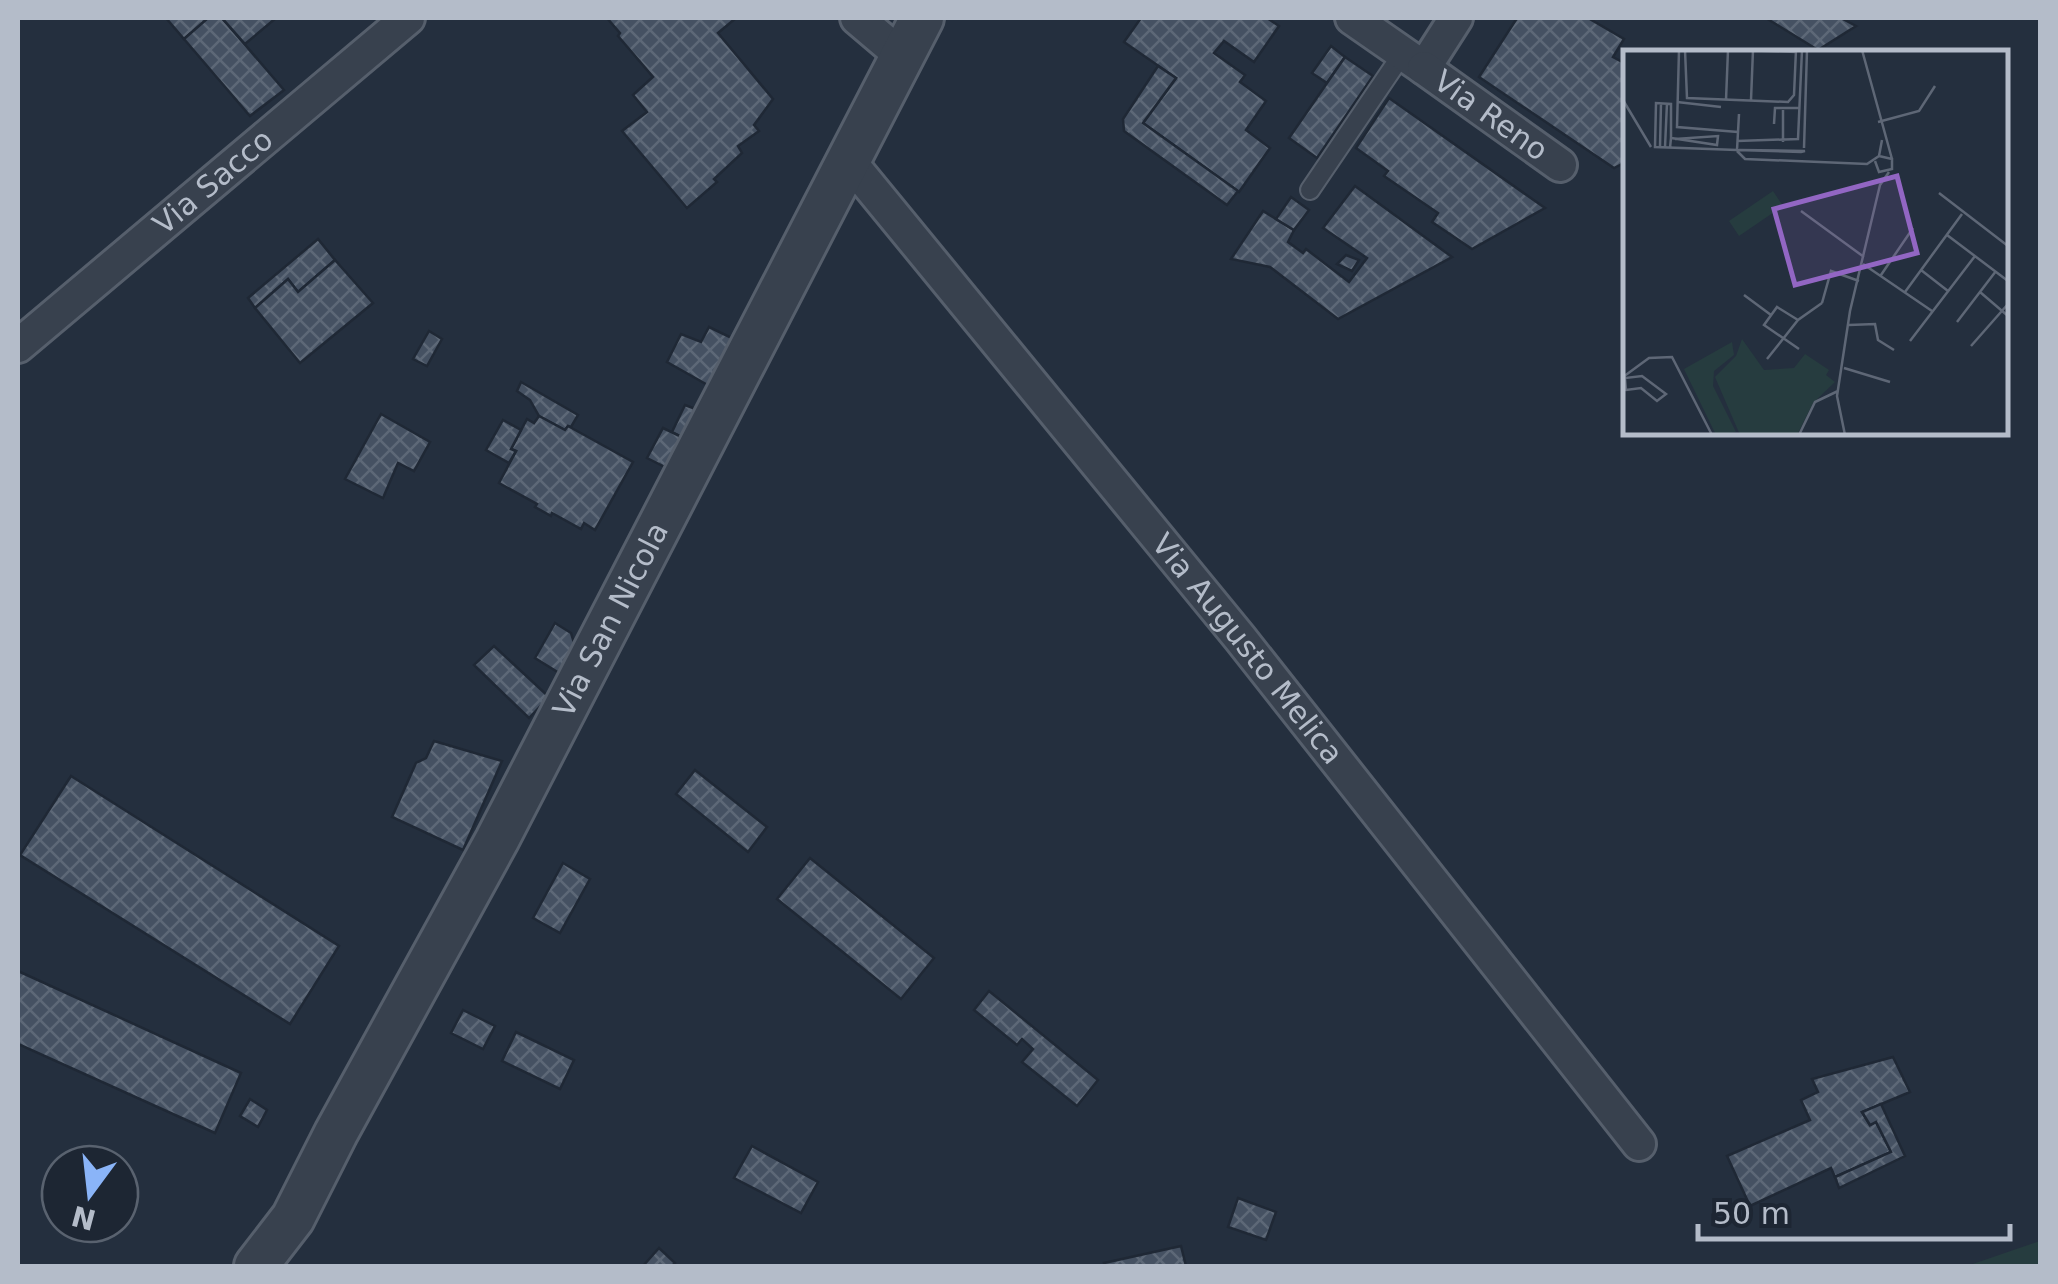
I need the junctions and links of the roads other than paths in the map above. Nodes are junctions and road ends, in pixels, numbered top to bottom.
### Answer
1 (408, 18) edge
2 (857, 18) edge
3 (922, 18) edge
4 (1352, 18) edge
5 (1456, 18) edge
6 (903, 57) junction
7 (1414, 61) junction
8 (849, 162) junction
9 (1560, 165) dead end
10 (1310, 190) dead end
11 (18, 346) edge
12 (1640, 1144) dead end
13 (293, 1218) junction
14 (256, 1266) edge
15 (285, 1266) edge

1 - 11 street, Via Sacco
2 - 6 street
3 - 6 street, Via San Nicola
4 - 7 street, Via Reno
5 - 7 street, Via Reno
6 - 8 street, Via San Nicola
7 - 9 street, Via Reno
7 - 10 lane
8 - 12 street, Via Augusto Melica
8 - 13 street, Via San Nicola
13 - 14 street, Via San Nicola
13 - 15 street, Via San Nicola

